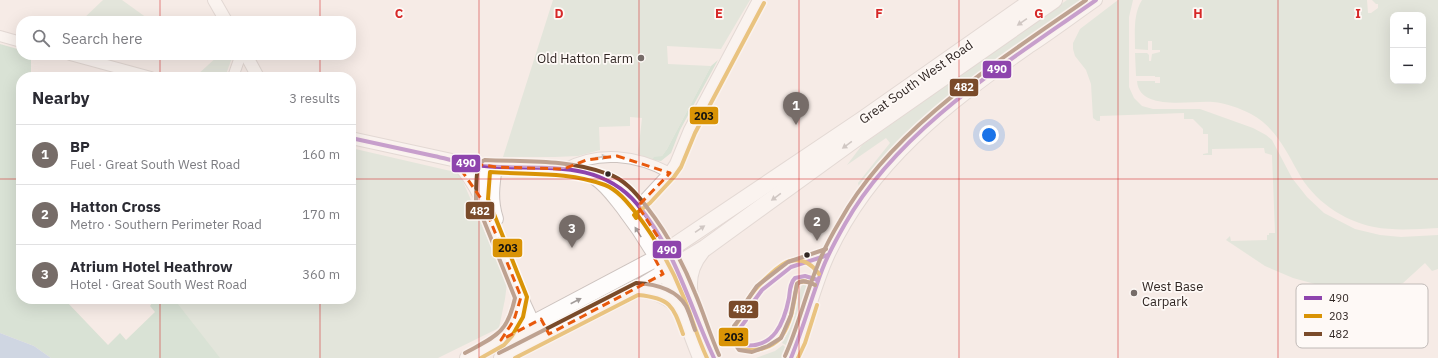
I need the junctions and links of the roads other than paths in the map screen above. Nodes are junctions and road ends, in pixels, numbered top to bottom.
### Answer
1 (214, 0) edge
2 (759, 0) edge
3 (1033, 0) edge
4 (1054, 0) edge
5 (1096, 0) edge
6 (223, 16) edge
7 (0, 36) edge
8 (16, 41) edge
9 (83, 60) edge
10 (239, 60) edge
11 (249, 60) edge
12 (114, 72) edge
13 (235, 72) edge
14 (255, 72) edge
15 (356, 139) edge
16 (455, 161) junction
17 (490, 167) junction
18 (564, 169) junction
19 (670, 173) junction
20 (591, 176) junction
21 (482, 200) junction
22 (638, 206) junction
23 (626, 213) junction
24 (705, 248) junction
25 (657, 254) junction
26 (672, 274) junction
27 (637, 289) junction
28 (521, 297) junction
29 (684, 302) junction
30 (534, 319) junction
31 (545, 336) junction
32 (501, 340) junction
33 (468, 358) edge
34 (502, 358) edge
35 (699, 358) edge
36 (714, 358) edge
37 (792, 358) edge

1 - 6 street
2 - 19 street
25 -> 3 highway, Great South West Road
4 -> 24 highway, Great South West Road
5 - 37 street
7 - 8 street
9 - 12 street
10 - 13 street
11 - 14 street
15 - 16 street
16 - 17 street
16 - 21 street
17 - 18 street
17 - 21 street
17 - 30 street
18 -> 19 street
18 - 20 street
19 - 22 street
20 - 22 street
20 - 23 street
21 - 28 street
22 - 23 street
22 - 25 street
25 -> 23 street
24 - 26 highway, Great South West Road
24 - 29 highway
25 - 26 street
30 -> 25 highway, Great South West Road
26 - 27 highway, Great South West Road
26 - 29 street
27 - 29 highway
27 - 31 highway, Great South West Road
28 - 30 street
28 - 32 street
29 - 35 street
29 - 36 street
30 - 31 street
30 - 32 highway, Great South West Road
31 - 34 highway, Great South West Road
32 - 33 highway, Great South West Road

